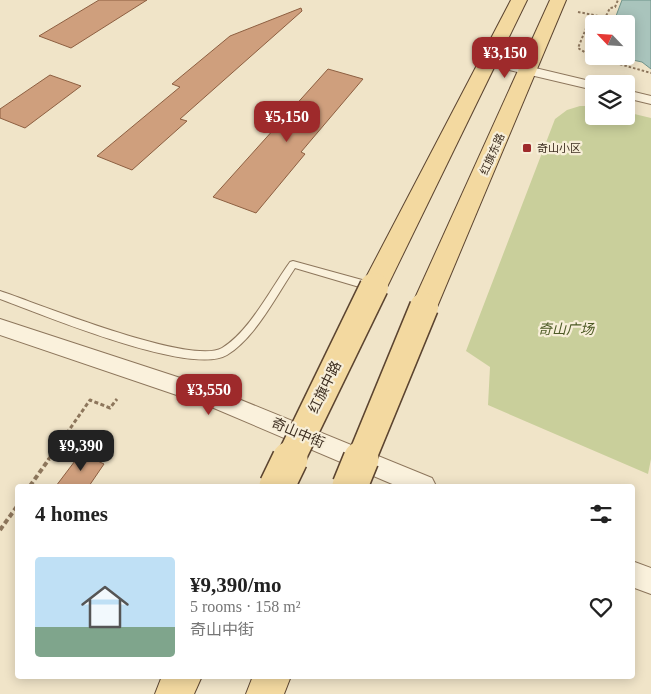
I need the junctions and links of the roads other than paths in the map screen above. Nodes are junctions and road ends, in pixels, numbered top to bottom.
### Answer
1 (519, 0) edge
2 (558, 0) edge
3 (489, 61) junction
4 (528, 70) junction
5 (585, 84) edge
6 (635, 96) edge
7 (651, 100) edge
8 (374, 288) junction
9 (0, 295) edge
10 (0, 328) edge
11 (277, 484) edge
12 (351, 484) edge
13 (419, 484) edge
14 (635, 575) edge
15 (651, 581) edge
16 (182, 679) edge
17 (271, 679) edge
18 (174, 694) edge
19 (265, 694) edge

1 - 3 main road
2 - 4 main road, 红旗东路
3 - 4 street
3 - 8 main road
4 - 5 street
4 - 12 main road, 红旗东路, bridge
6 - 7 street
8 - 9 lane
8 - 11 main road, 红旗中路, bridge
10 - 13 street, 奇山中街
14 - 15 street
16 - 18 main road
17 - 19 main road

